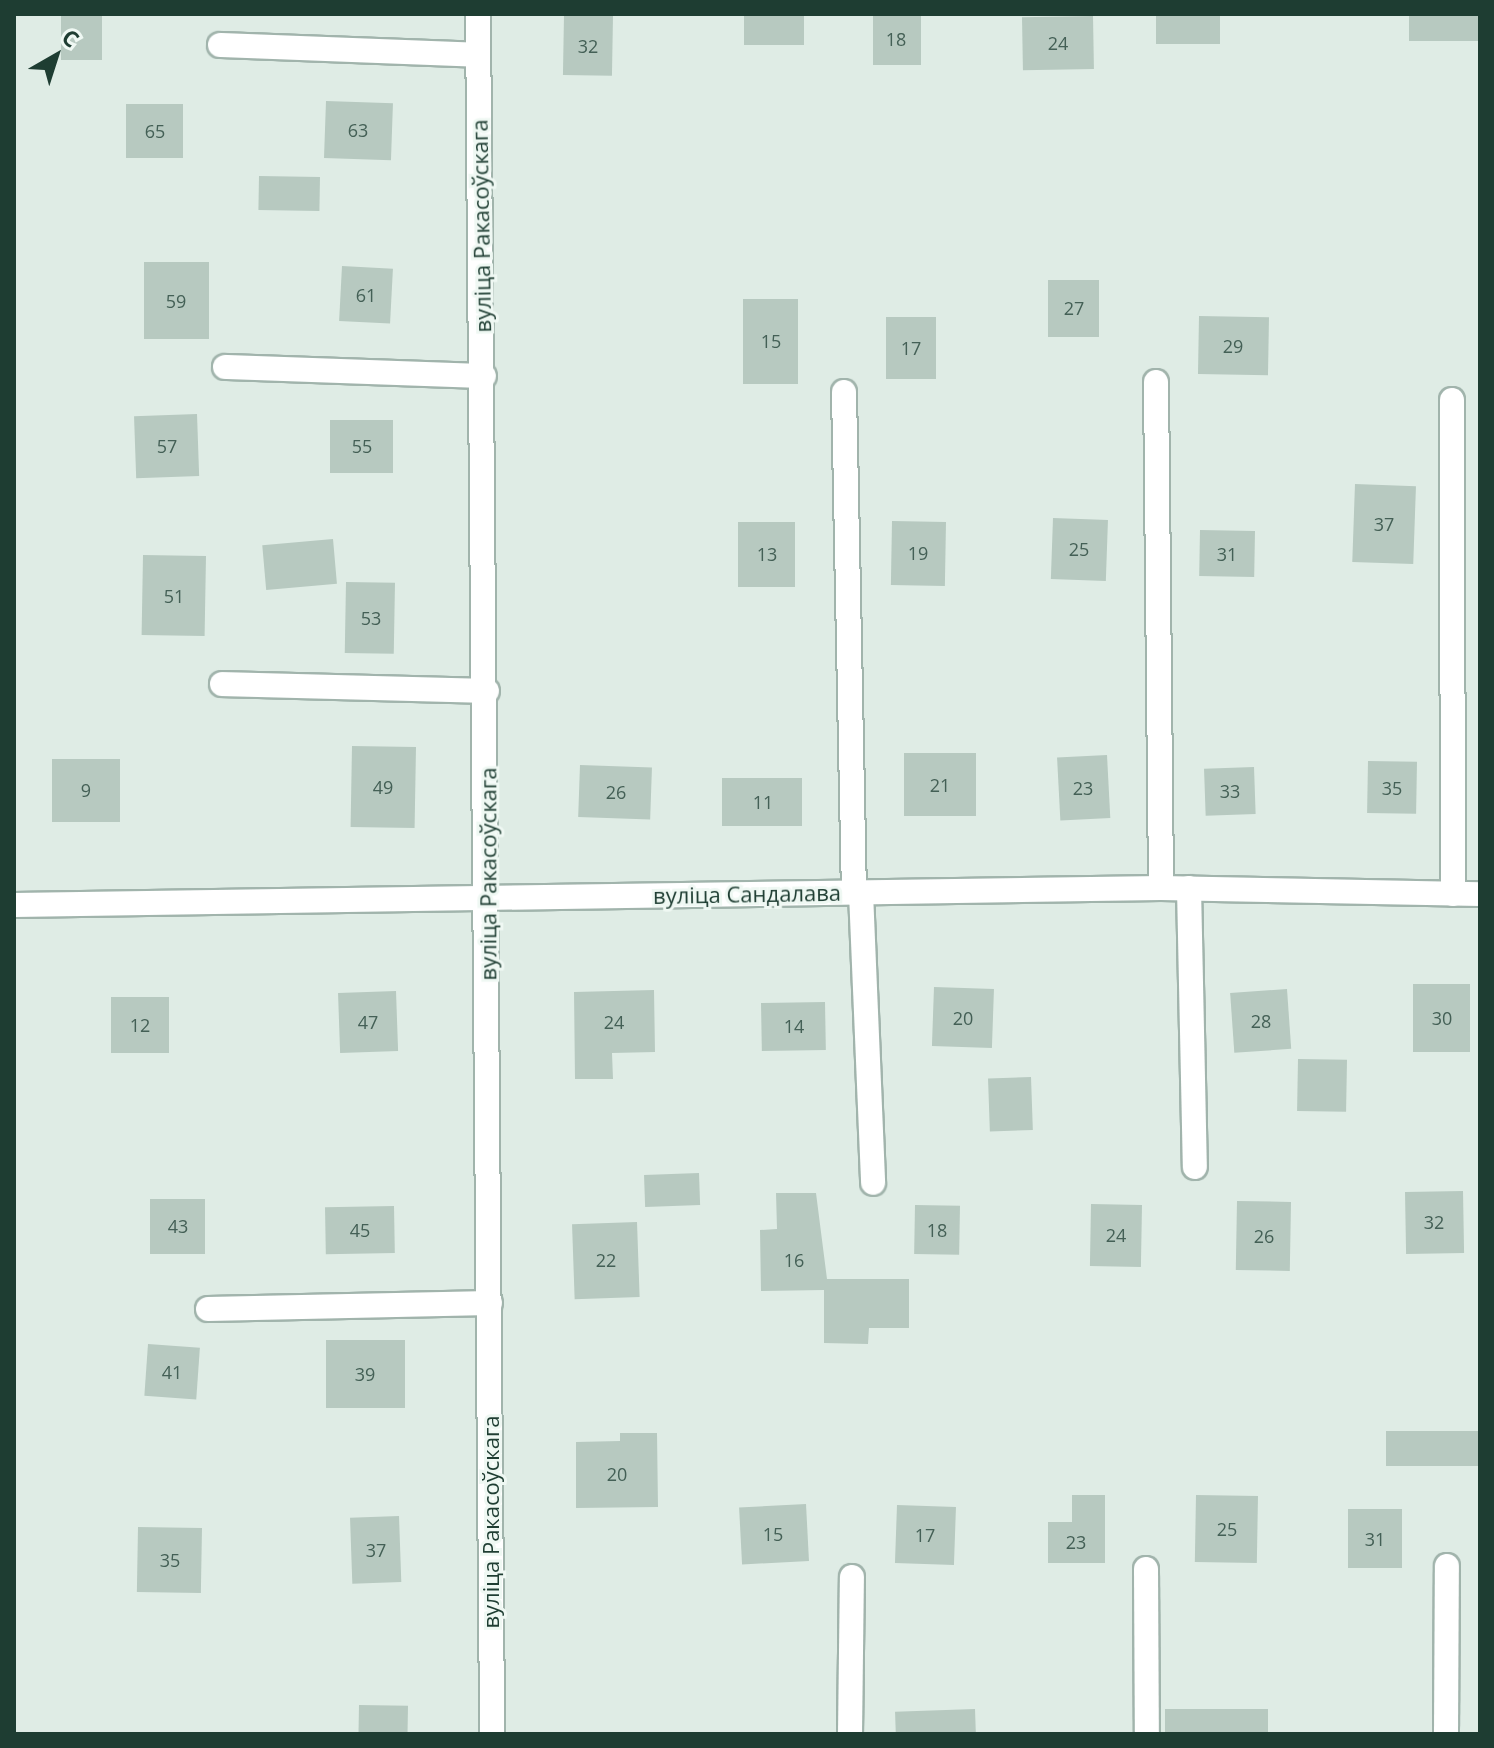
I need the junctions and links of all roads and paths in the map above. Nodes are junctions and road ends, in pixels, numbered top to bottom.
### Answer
1 (478, 14) edge
2 (220, 45) dead end
3 (478, 55) junction
4 (225, 367) dead end
5 (484, 376) junction
6 (1156, 382) dead end
7 (844, 392) dead end
8 (1452, 400) dead end
9 (222, 684) dead end
10 (487, 691) junction
11 (1161, 888) junction
12 (1189, 888) junction
13 (858, 893) junction
14 (1453, 894) junction
15 (1480, 894) edge
16 (488, 898) junction
17 (14, 905) edge
18 (1195, 1167) dead end
19 (873, 1183) dead end
20 (490, 1303) junction
21 (208, 1309) dead end
22 (1447, 1566) dead end
23 (1146, 1569) dead end
24 (852, 1577) dead end
25 (492, 1734) edge
26 (850, 1734) edge
27 (1147, 1734) edge
28 (1446, 1734) edge

1 - 3 street, вуліца Ракасоўскага
2 - 3 street
3 - 5 street, вуліца Ракасоўскага
4 - 5 street
5 - 10 street, вуліца Ракасоўскага
6 - 11 street
7 - 13 street
8 - 14 street
9 - 10 street
10 - 16 street, вуліца Ракасоўскага
11 - 12 street, вуліца Сандалава
11 - 13 street, вуліца Сандалава
12 - 14 street, вуліца Сандалава
12 - 18 street
13 - 16 street, вуліца Сандалава
13 - 19 street
14 - 15 street, вуліца Сандалава
16 - 17 street, вуліца Сандалава
16 - 20 street, вуліца Ракасоўскага
20 - 21 street
20 - 25 street, вуліца Ракасоўскага
22 - 28 street
23 - 27 street
24 - 26 street

